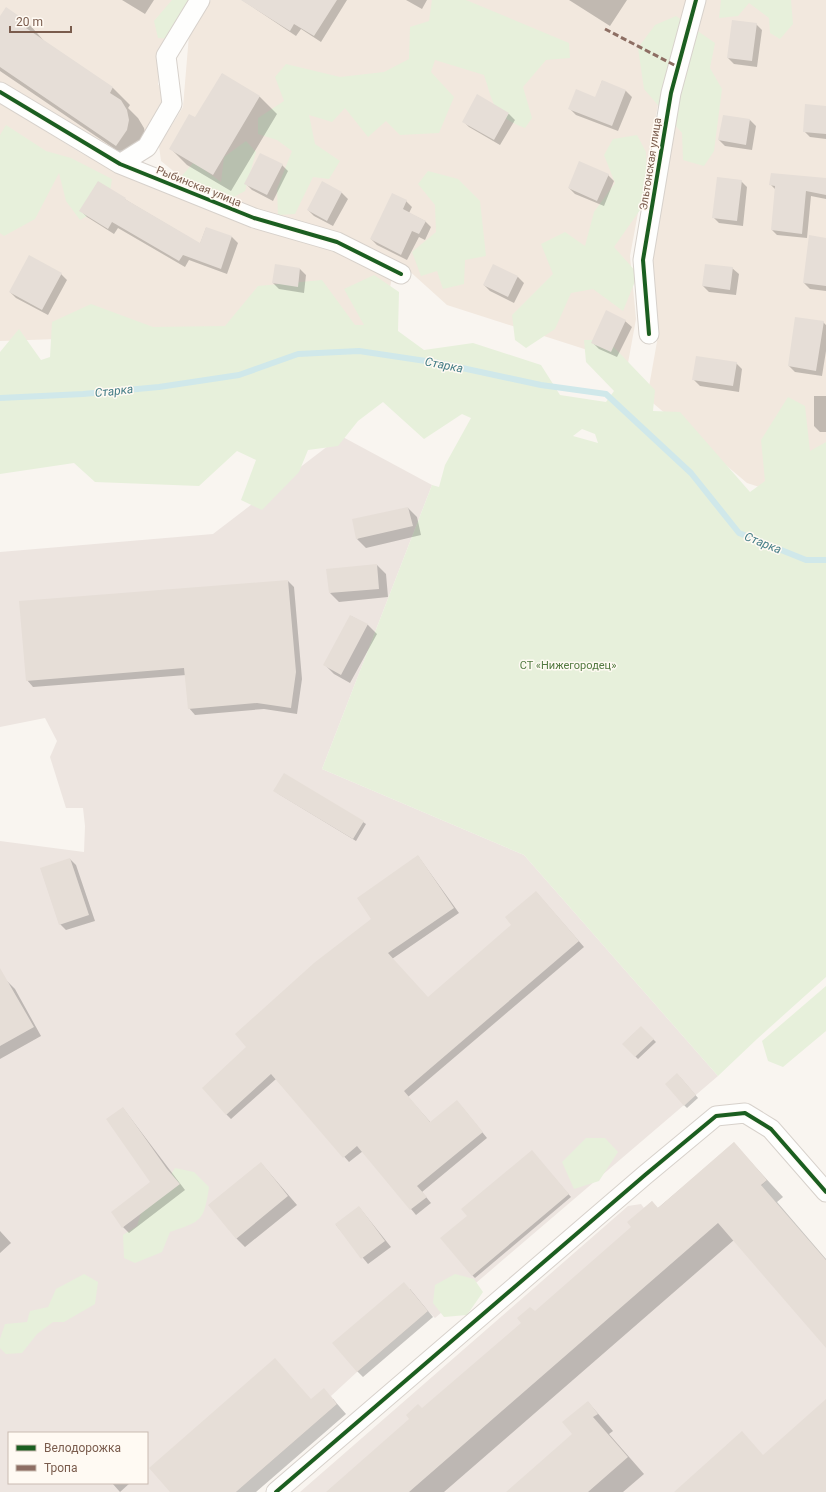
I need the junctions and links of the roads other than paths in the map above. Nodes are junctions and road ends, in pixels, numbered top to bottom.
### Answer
1 (200, 0) edge
2 (696, 0) edge
3 (0, 92) edge
4 (120, 164) junction
5 (401, 274) dead end
6 (649, 334) dead end
7 (826, 1192) edge
8 (276, 1492) edge

1 - 4 street
2 - 6 street, Эльтонская улица
3 - 4 street, Рыбинская улица
4 - 5 street, Рыбинская улица
7 - 8 street

